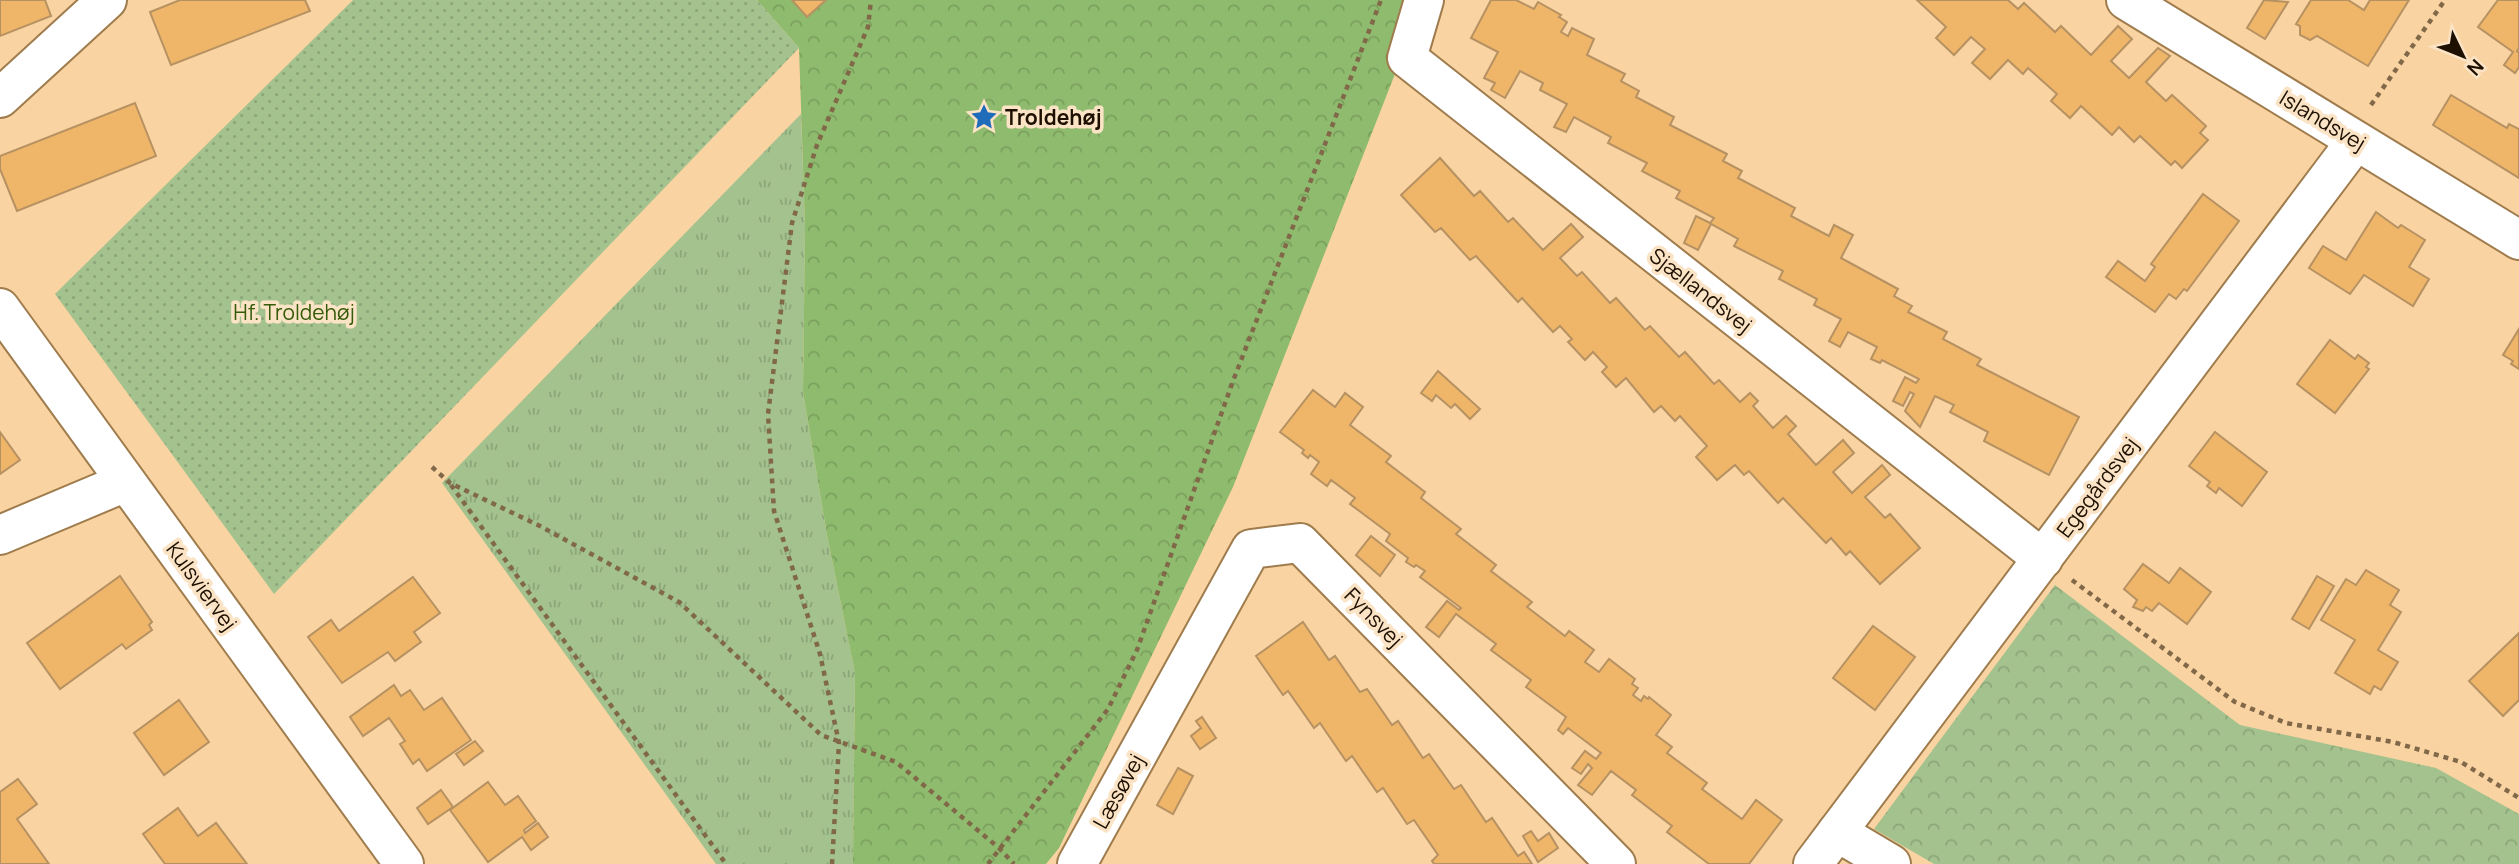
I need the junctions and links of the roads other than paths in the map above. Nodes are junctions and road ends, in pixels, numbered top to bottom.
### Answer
1 (107, 0) edge
2 (1424, 0) edge
3 (2126, 0) edge
4 (0, 98) edge
5 (2356, 141) junction
6 (2519, 240) edge
7 (0, 308) edge
8 (127, 482) junction
9 (0, 535) edge
10 (2043, 558) junction
11 (1160, 718) joint
12 (1837, 832) junction
13 (404, 864) edge
14 (1077, 864) edge
15 (1616, 864) edge
16 (1813, 864) edge
17 (1891, 864) edge

1 - 4 street
2 - 10 street, Sjællandsvej
3 - 5 street, Islandsvej
5 - 6 street, Islandsvej
5 - 10 street, Egegårdsvej
7 - 8 street, Kulsviervej
8 - 9 street
8 - 13 street, Kulsviervej
10 - 12 street, Egegårdsvej
11 - 14 street, Læsøvej
11 - 15 street, Fynsvej
12 - 16 street, Egegårdsvej
12 - 17 street

